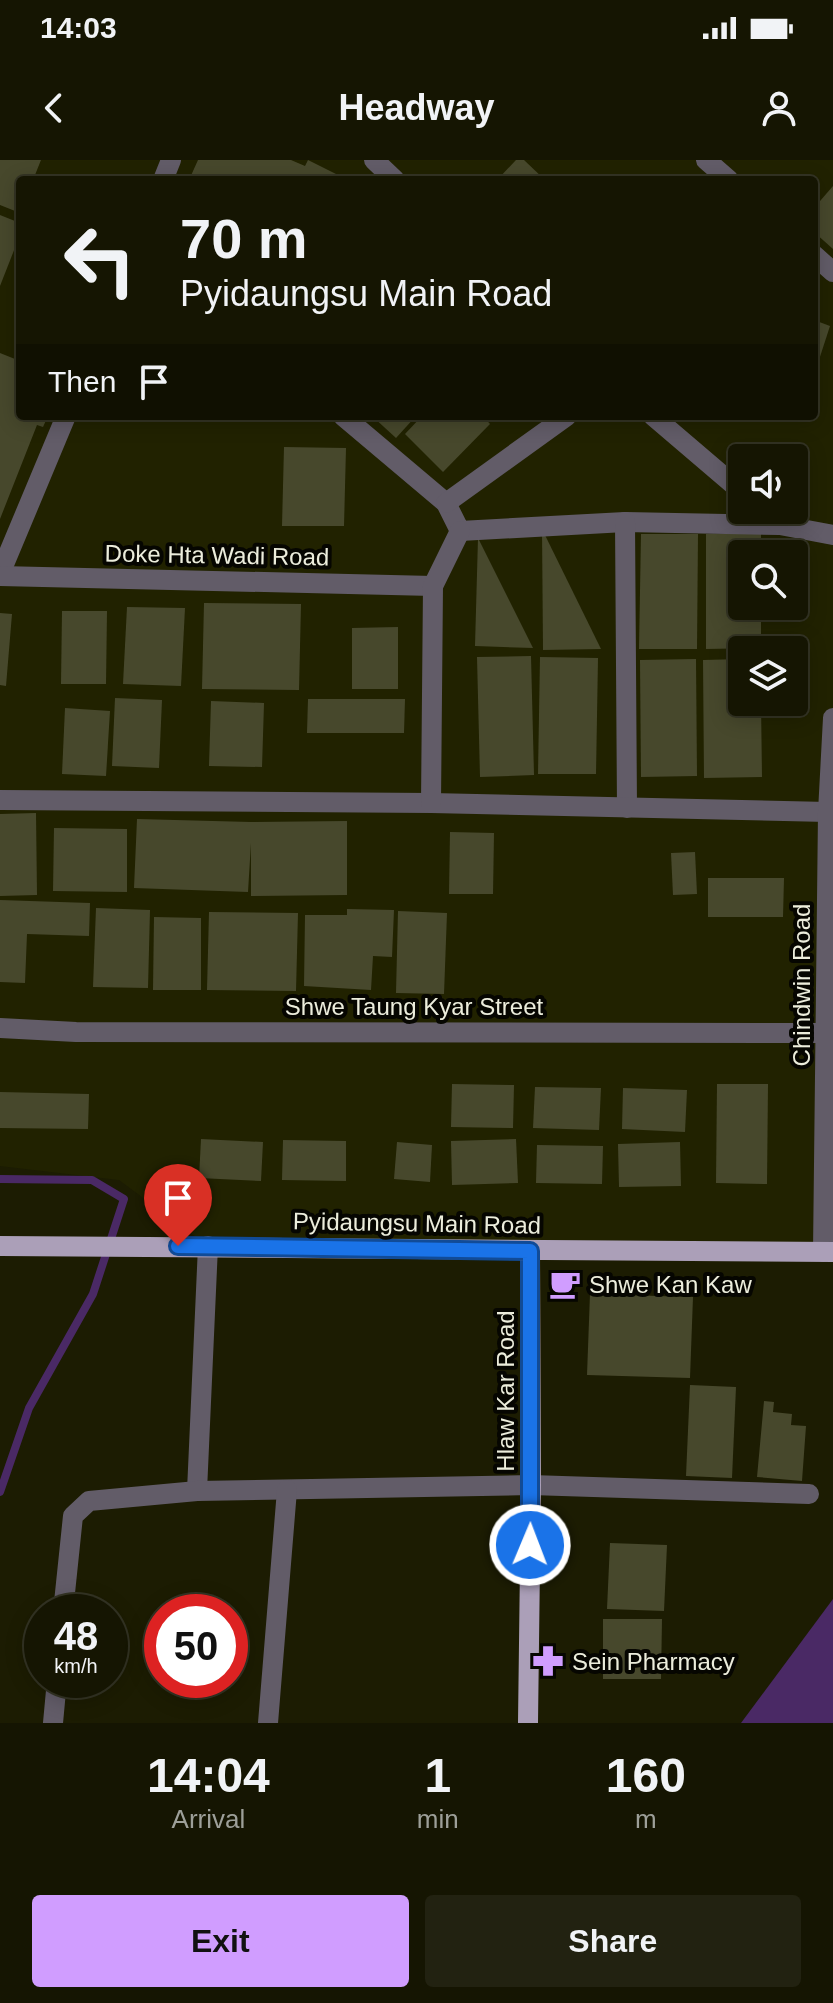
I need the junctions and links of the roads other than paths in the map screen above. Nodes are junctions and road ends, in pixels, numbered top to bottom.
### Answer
1 (374, 160) edge
2 (706, 160) edge
3 (391, 176) edge
4 (724, 176) edge
5 (818, 259) edge
6 (833, 272) edge
7 (64, 420) edge
8 (348, 420) edge
9 (561, 420) edge
10 (658, 420) edge
11 (728, 480) edge
12 (446, 503) junction
13 (625, 522) junction
14 (780, 525) joint
15 (460, 531) junction
16 (833, 535) edge
17 (0, 575) edge
18 (433, 586) junction
19 (833, 718) edge
20 (0, 800) edge
21 (431, 803) junction
22 (627, 808) junction
23 (828, 812) junction
24 (0, 1028) edge
25 (830, 1033) edge
26 (0, 1246) edge
27 (208, 1246) junction
28 (530, 1251) junction
29 (828, 1252) edge
30 (531, 1485) junction
31 (287, 1490) junction
32 (197, 1491) junction
33 (809, 1494) dead end
34 (65, 1594) edge
35 (55, 1698) edge
36 (53, 1723) edge
37 (268, 1723) edge
38 (528, 1723) edge

1 - 3 street
2 - 4 street
5 - 6 street
7 - 17 street
8 - 12 street
9 - 12 street
10 - 11 street
12 - 15 street
13 - 14 street
13 - 15 street
13 - 22 street
14 - 16 street
15 - 18 street
17 - 18 street, Doke Hta Wadi Road
18 - 21 street
19 - 23 street, Chindwin Road
20 - 21 street
21 - 22 street
22 - 23 street
23 - 25 street, Chindwin Road
24 - 25 street, Shwe Taung Kyar Street
25 - 29 street, Chindwin Road
26 - 27 main road, Pyidaungsu Main Road
27 - 28 main road, Pyidaungsu Main Road
27 - 32 street
28 - 29 main road, Pyidaungsu Main Road
28 - 30 main road, Hlaw Kar Road
30 - 31 street
30 - 33 street
30 - 38 main road, Hlaw Kar Road
31 - 32 street
31 - 37 street
32 - 34 street
35 - 36 street

